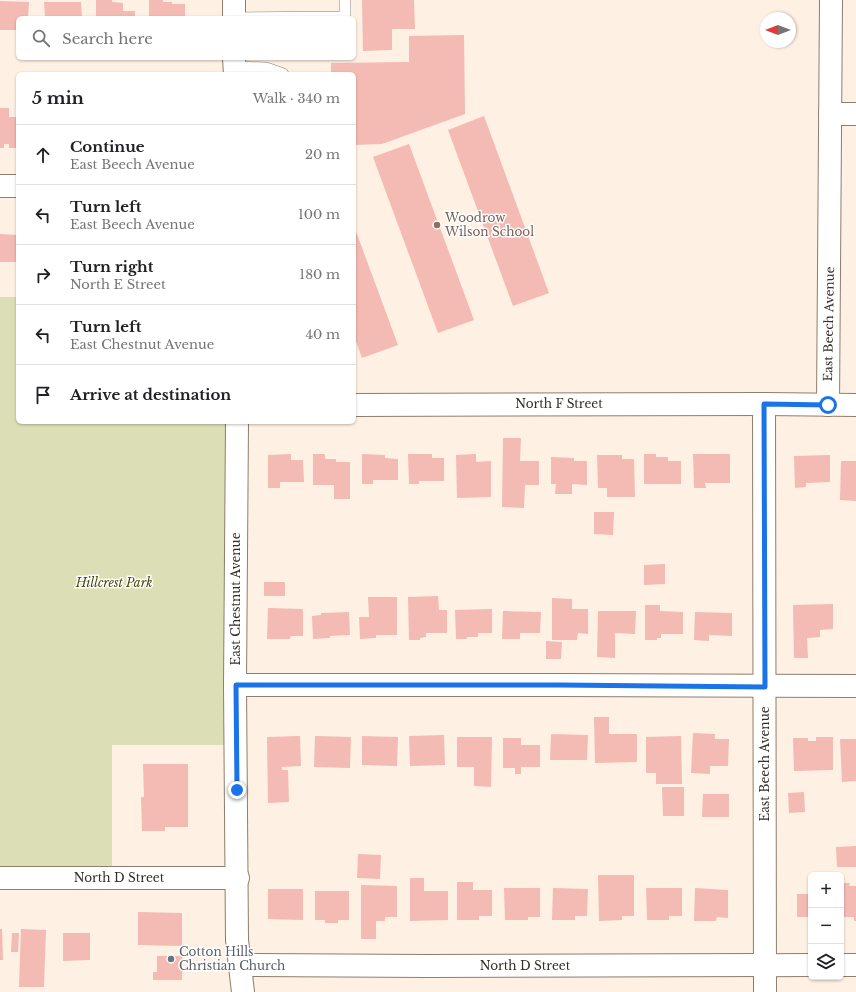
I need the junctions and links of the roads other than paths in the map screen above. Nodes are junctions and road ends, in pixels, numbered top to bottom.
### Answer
1 (234, 0) edge
2 (345, 0) edge
3 (831, 0) edge
4 (234, 16) edge
5 (345, 16) edge
6 (234, 66) edge
7 (277, 72) edge
8 (830, 114) junction
9 (856, 114) edge
10 (0, 186) edge
11 (16, 186) edge
12 (764, 404) junction
13 (356, 405) edge
14 (828, 405) junction
15 (856, 405) edge
16 (237, 424) edge
17 (236, 685) junction
18 (856, 686) edge
19 (765, 687) junction
20 (0, 878) edge
21 (238, 878) junction
22 (239, 965) junction
23 (765, 965) junction
24 (808, 965) edge
25 (844, 965) edge
26 (856, 965) edge
27 (243, 992) edge
28 (765, 992) edge

1 - 4 street
2 - 5 lane
3 - 8 street, East Beech Avenue
6 - 7 lane
8 - 9 street
8 - 14 street, East Beech Avenue
10 - 11 street
12 - 13 street, North F Street
12 - 14 street
12 - 19 street, East Beech Avenue
14 - 15 street
16 - 17 street, East Chestnut Avenue
17 - 19 street
17 - 21 street, East Chestnut Avenue
18 - 19 street
19 - 23 street, East Beech Avenue
20 - 21 street, North D Street
21 - 22 street, East Chestnut Avenue
22 - 23 street, North D Street
22 - 27 street, East Chestnut Avenue
23 - 24 street, North D Street
23 - 28 street, East Beech Avenue
25 - 26 street

